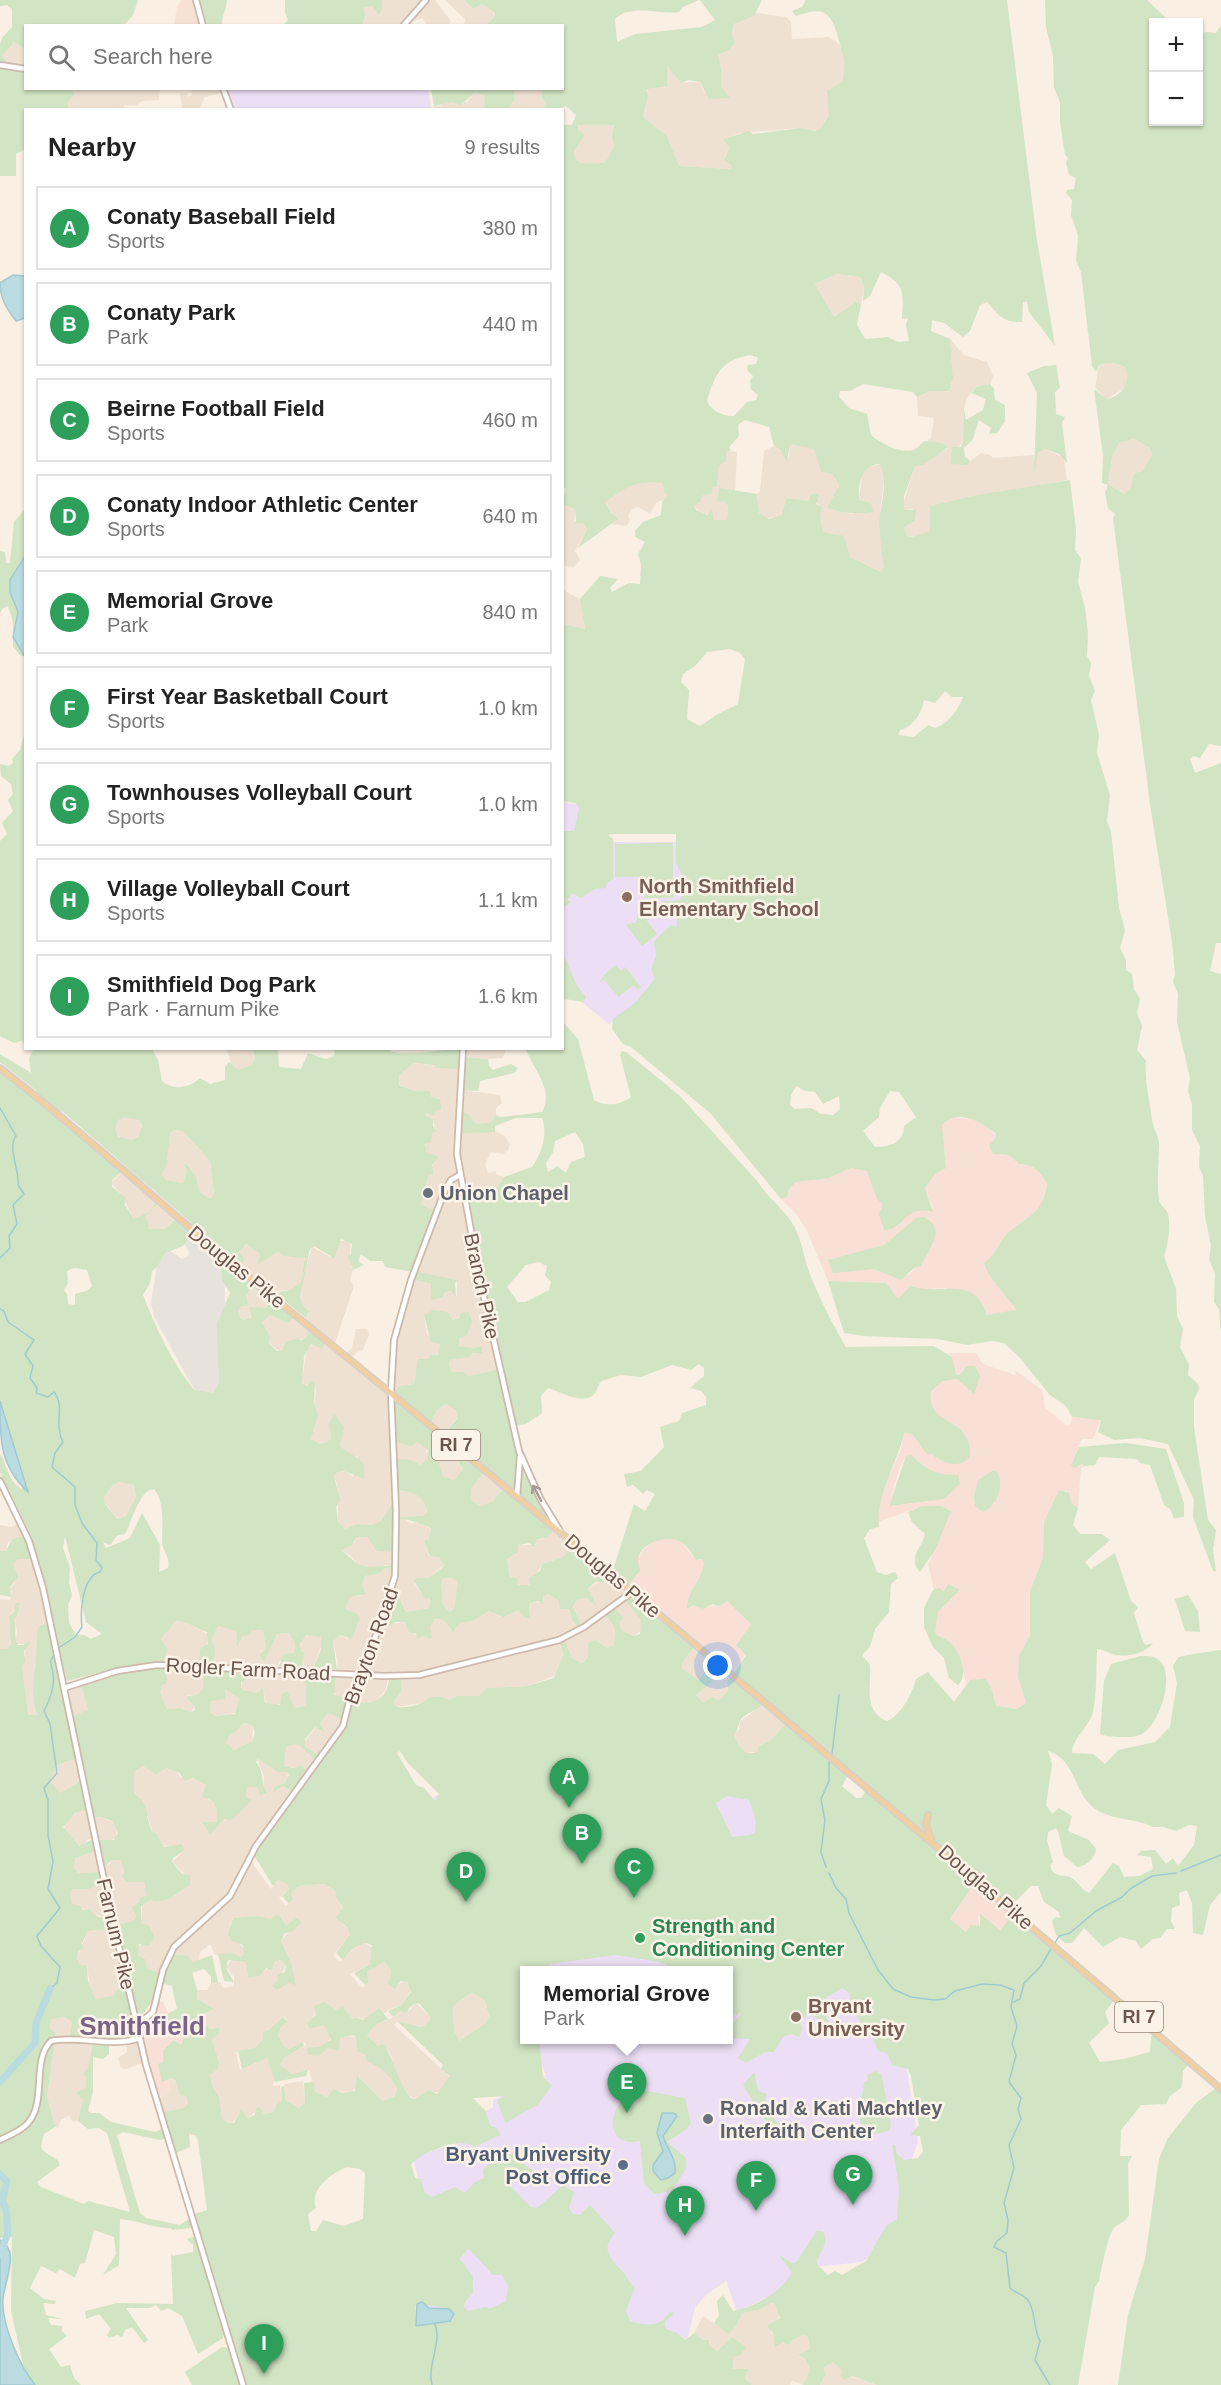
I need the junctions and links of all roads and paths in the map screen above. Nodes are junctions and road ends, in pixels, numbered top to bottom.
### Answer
1 (196, 0) edge
2 (426, 0) edge
3 (202, 24) edge
4 (405, 24) edge
5 (0, 64) edge
6 (24, 69) edge
7 (225, 90) edge
8 (230, 108) edge
9 (463, 1050) edge
10 (0, 1068) edge
11 (460, 1175) junction
12 (391, 1392) junction
13 (519, 1451) junction
14 (0, 1481) edge
15 (517, 1496) junction
16 (562, 1533) junction
17 (632, 1592) junction
18 (359, 1674) junction
19 (64, 1688) junction
20 (928, 1815) dead end
21 (932, 1841) junction
22 (137, 2025) junction
23 (140, 2038) junction
24 (1221, 2089) edge
25 (0, 2140) edge
26 (243, 2385) edge

1 - 3 street
2 - 4 street
5 - 6 street
7 - 8 street
9 - 11 street, Branch Pike
10 - 12 main road, Douglas Pike / RI 7
11 - 12 street, Brayton Road
11 - 13 street, Branch Pike
12 - 15 main road, Douglas Pike / RI 7
12 - 18 street, Brayton Road
13 - 15 street, Branch Pike
16 -> 13 street, Branch Pike
14 - 19 street, Farnum Pike
15 - 16 main road, Douglas Pike / RI 7
16 - 17 main road, Douglas Pike / RI 7
17 - 18 street, Rogler Farm Road
17 - 21 main road, Douglas Pike / RI 7
18 - 19 street, Rogler Farm Road
18 - 22 street, Brayton Road
19 - 22 street, Farnum Pike
20 - 21 main road
21 - 24 main road, Douglas Pike / RI 7
22 - 23 street, Farnum Pike
23 - 25 street
23 - 26 street, Farnum Pike

